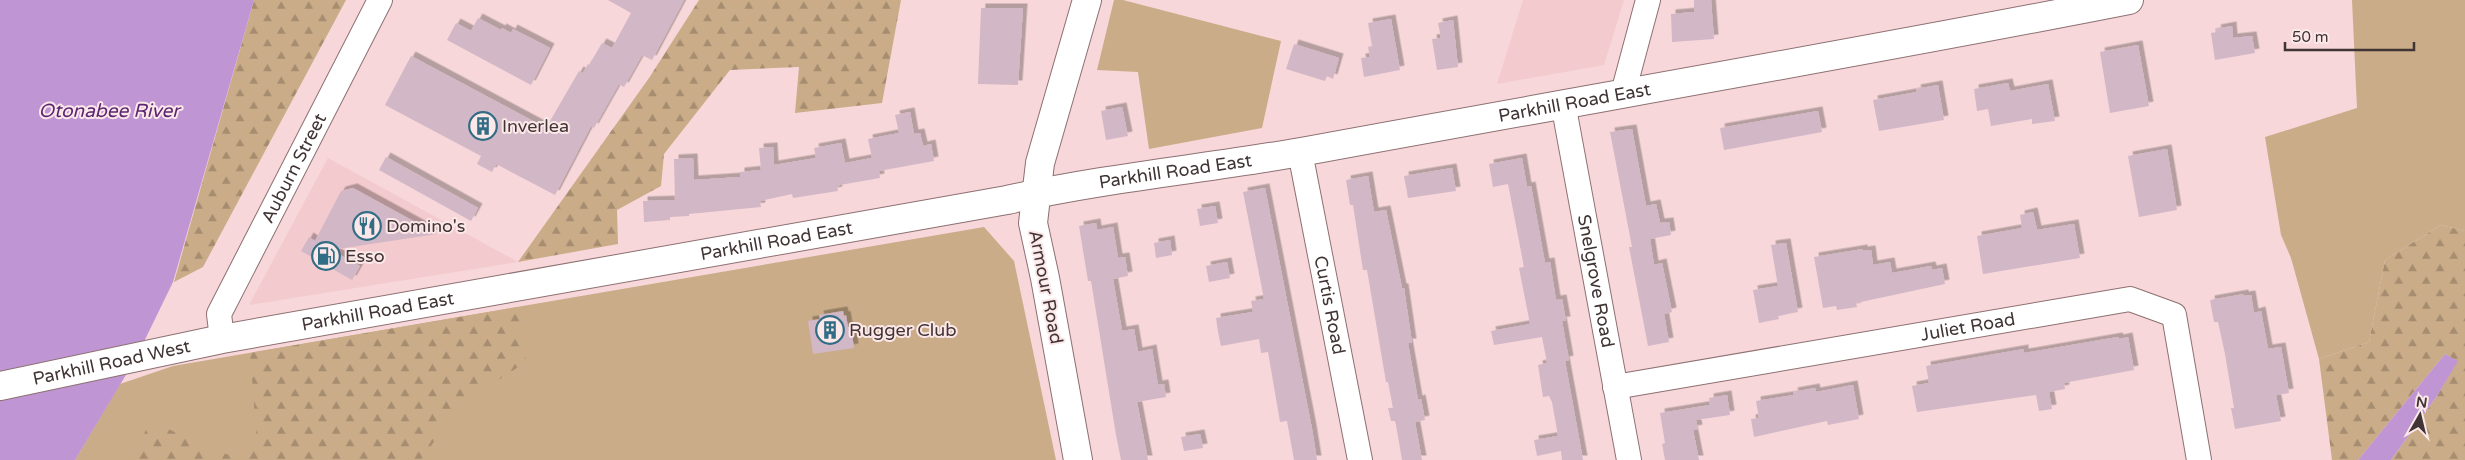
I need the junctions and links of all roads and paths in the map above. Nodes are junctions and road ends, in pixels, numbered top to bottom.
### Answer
1 (380, 0) edge
2 (1087, 0) edge
3 (1648, 0) edge
4 (2129, 0) edge
5 (1623, 93) junction
6 (1564, 104) junction
7 (1300, 152) junction
8 (1035, 194) junction
9 (222, 339) junction
10 (0, 386) edge
11 (1614, 387) junction
12 (1078, 460) edge
13 (1360, 460) edge
14 (1629, 460) edge
15 (2200, 460) edge

1 - 9 street, Auburn Street
2 - 8 main road, Armour Road
3 - 5 street
4 - 5 main road, Parkhill Road East
5 - 6 main road, Parkhill Road East
6 - 7 main road, Parkhill Road East
6 - 11 street, Snelgrove Road
7 - 8 main road, Parkhill Road East
7 - 13 street, Curtis Road
8 - 9 main road, Parkhill Road East
8 - 12 main road, Armour Road
9 - 10 main road, Parkhill Road West
11 - 14 street, Snelgrove Road
11 - 15 street, Juliet Road

